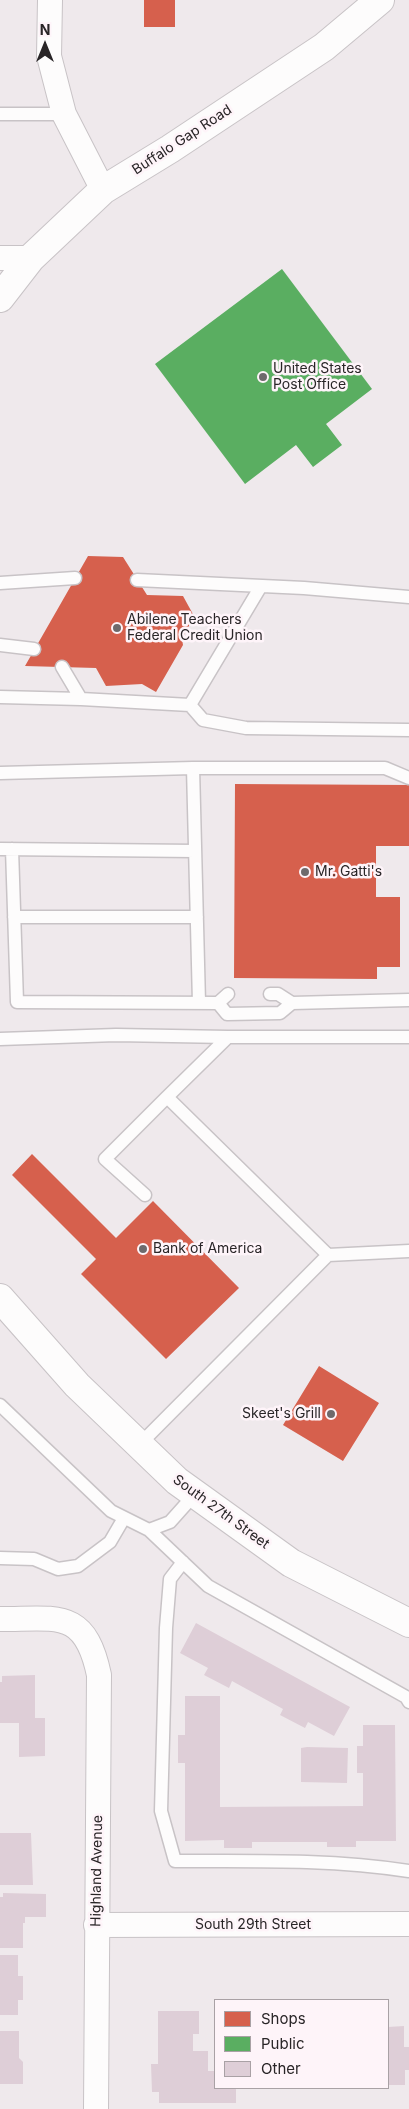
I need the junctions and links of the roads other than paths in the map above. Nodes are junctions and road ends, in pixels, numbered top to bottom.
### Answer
1 (50, 0) edge
2 (380, 0) edge
3 (0, 114) edge
4 (64, 114) junction
5 (103, 190) junction
6 (0, 258) edge
7 (31, 258) junction
8 (0, 298) edge
9 (75, 578) dead end
10 (137, 580) dead end
11 (0, 583) edge
12 (261, 586) junction
13 (409, 597) edge
14 (0, 645) edge
15 (34, 649) dead end
16 (62, 667) dead end
17 (0, 698) edge
18 (81, 699) junction
19 (190, 705) junction
20 (409, 730) edge
21 (193, 768) junction
22 (0, 773) edge
23 (409, 778) edge
24 (6, 849) edge
25 (195, 851) junction
26 (0, 895) edge
27 (13, 901) junction
28 (14, 918) junction
29 (197, 918) junction
30 (270, 994) dead end
31 (409, 1000) edge
32 (199, 1002) junction
33 (292, 1002) junction
34 (228, 1036) junction
35 (409, 1036) edge
36 (0, 1039) edge
37 (167, 1097) junction
38 (145, 1195) dead end
39 (409, 1251) edge
40 (328, 1255) junction
41 (0, 1298) edge
42 (0, 1405) edge
43 (140, 1444) junction
44 (195, 1494) junction
45 (124, 1518) junction
46 (149, 1530) junction
47 (0, 1558) edge
48 (183, 1562) junction
49 (0, 1619) edge
50 (409, 1623) edge
51 (409, 1702) edge
52 (409, 1871) edge
53 (409, 1924) edge
54 (96, 1925) junction
55 (96, 2109) edge

1 - 4 street
2 - 5 main road, Buffalo Gap Road
3 - 4 lane
4 - 5 street
5 - 7 main road, Buffalo Gap Road
6 - 7 street
7 - 8 main road, Buffalo Gap Road
9 - 11 lane
10 - 12 lane
12 - 13 lane
12 - 19 lane
14 - 15 lane
16 - 18 lane
17 - 18 lane
18 - 19 lane
19 - 20 lane
21 - 22 lane
21 - 23 lane
21 - 25 lane
24 - 25 lane
24 - 27 lane
25 - 29 lane
26 - 27 lane
27 - 28 lane
28 - 29 lane
28 - 32 lane
29 - 32 lane
30 - 33 lane
31 - 33 lane
32 - 33 lane
34 - 35 lane
34 - 36 lane
34 - 37 lane
37 - 38 lane
37 - 40 lane
39 - 40 lane
40 - 43 lane
41 - 43 main road, South 27th Street
42 - 45 lane
43 - 44 main road, South 27th Street
44 - 46 lane
44 - 50 main road, South 27th Street
45 - 46 lane
45 - 47 lane
46 - 48 lane
48 - 51 lane
48 - 52 lane
49 - 54 street, Highland Avenue
53 - 54 street, South 29th Street
54 - 55 street, Highland Avenue

